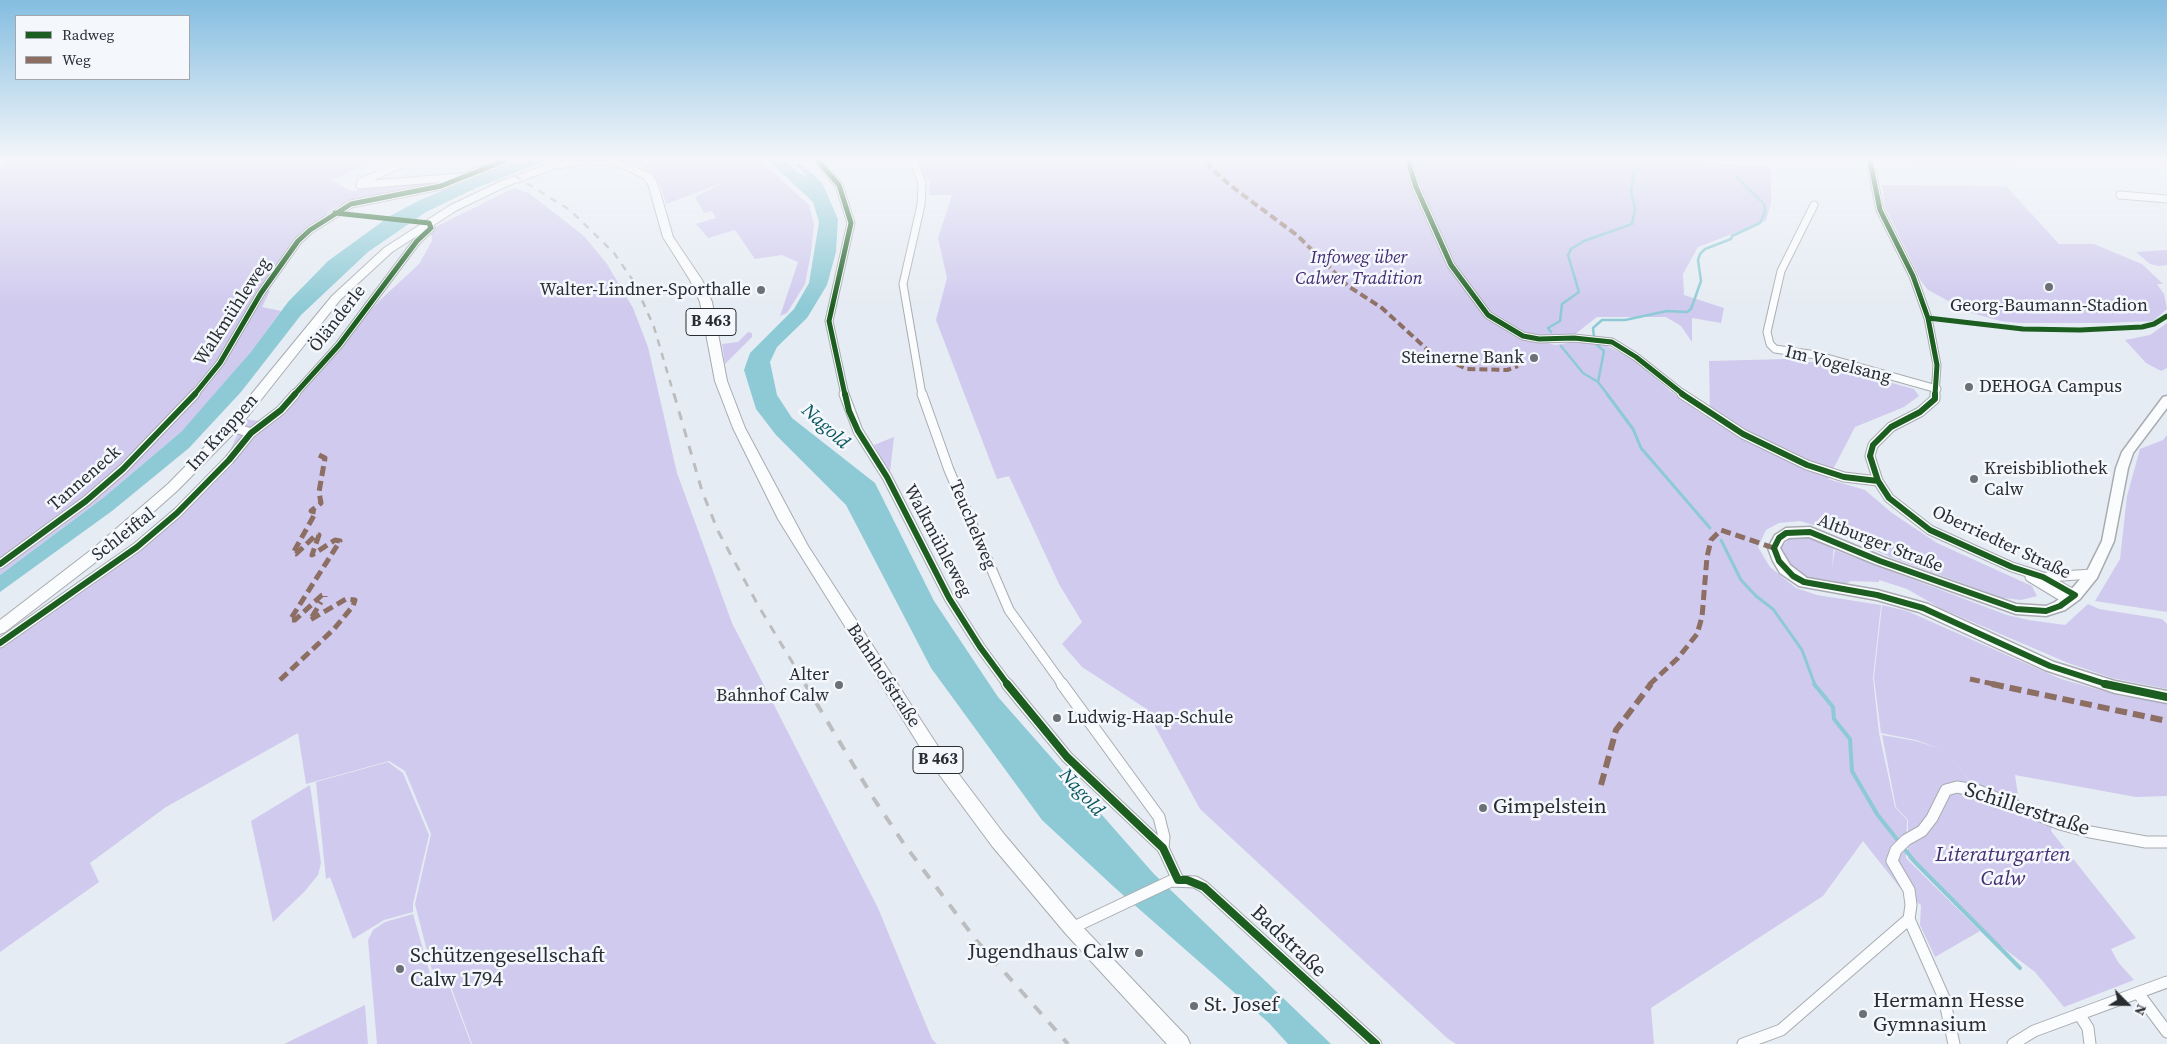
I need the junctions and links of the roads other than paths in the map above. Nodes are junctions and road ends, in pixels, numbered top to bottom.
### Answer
1 (342, 210) edge
2 (452, 210) edge
3 (458, 210) edge
4 (659, 210) edge
5 (847, 210) edge
6 (920, 210) edge
7 (1426, 210) edge
8 (1812, 210) edge
9 (1880, 210) edge
10 (433, 221) junction
11 (718, 366) joint
12 (1937, 390) junction
13 (2167, 400) edge
14 (182, 409) joint
15 (232, 427) junction
16 (251, 433) junction
17 (1878, 481) junction
18 (0, 564) edge
19 (2012, 567) junction
20 (2092, 574) junction
21 (2042, 576) junction
22 (2072, 597) junction
23 (0, 628) edge
24 (0, 643) edge
25 (2167, 697) edge
26 (2167, 842) edge
27 (1163, 848) junction
28 (1175, 881) junction
29 (1909, 920) junction
30 (1072, 928) junction
31 (2167, 982) edge
32 (2138, 993) junction
33 (2079, 1014) junction
34 (2167, 1032) edge
35 (1180, 1044) edge
36 (1376, 1044) edge
37 (1743, 1044) edge
38 (1954, 1044) edge
39 (2013, 1044) edge
40 (2090, 1044) edge

1 - 14 street, Walkmühleweg
2 - 10 main road, Im Krappen / B 463
3 - 10 main road, Im Krappen / B 463
4 - 11 main road, Im Krappen / B 463
5 - 27 street, Walkmühleweg
6 - 27 street, Teuchelweg
7 - 17 street
8 - 12 street, Im Vogelsang
9 - 12 street
10 - 15 main road, Im Krappen / B 463
10 - 16 street, Öländerle
11 - 30 main road, Bahnhofstraße / B 463
12 - 17 street, Oberriedter Straße
13 - 20 street, Altburger Straße
14 - 18 street, Tanneneck
15 - 16 street
15 - 23 main road, Im Krappen / B 463
16 - 24 street, Schleiftal
17 - 19 street, Oberriedter Straße
19 - 21 street, Oberriedter Straße
19 - 22 street, Oberriedter Straße
20 - 21 street, Oberriedter Straße
20 - 22 street, Altburger Straße
21 - 22 street, Oberriedter Straße
22 - 25 street, Altburger Straße
26 - 29 street, Schillerstraße
27 - 28 street, Walkmühleweg
28 - 30 street
28 - 36 street, Badstraße
29 - 37 street
29 - 38 street
30 - 35 main road, Bahnhofstraße / B 463
31 - 32 street
32 - 33 street
32 - 34 street
33 - 39 street
33 - 40 street

